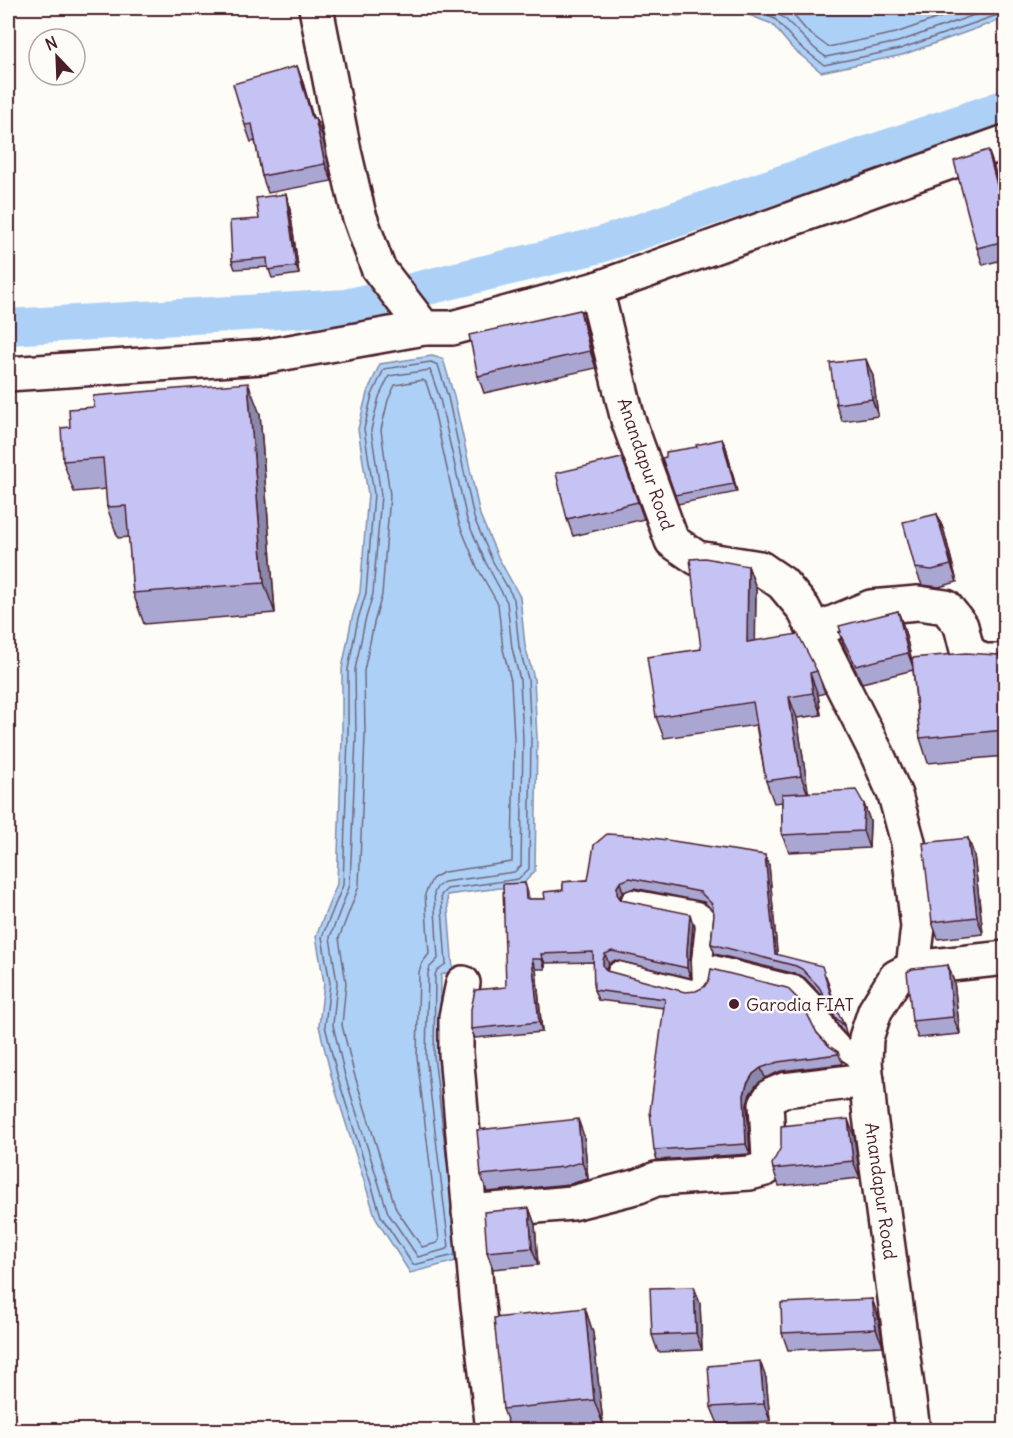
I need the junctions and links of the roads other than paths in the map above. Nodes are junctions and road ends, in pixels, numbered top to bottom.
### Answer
1 (316, 8) edge
2 (1005, 142) edge
3 (596, 289) junction
4 (415, 317) junction
5 (8, 374) edge
6 (814, 631) junction
7 (1005, 661) edge
8 (632, 900) edge
9 (1005, 957) edge
10 (702, 961) junction
11 (913, 968) junction
12 (618, 972) edge
13 (463, 983) dead end
14 (866, 1071) junction
15 (469, 1212) junction
16 (493, 1431) edge
17 (913, 1431) edge

1 - 4 street
2 - 3 street
3 - 4 street
3 - 6 street, Anandapur Road
4 - 5 street
6 - 7 street
6 - 11 street, Anandapur Road
8 - 10 lane
9 - 11 street
10 - 12 lane
10 - 14 lane
11 - 14 street, Anandapur Road
13 - 15 street
14 - 15 street
14 - 17 street, Anandapur Road
15 - 16 street

